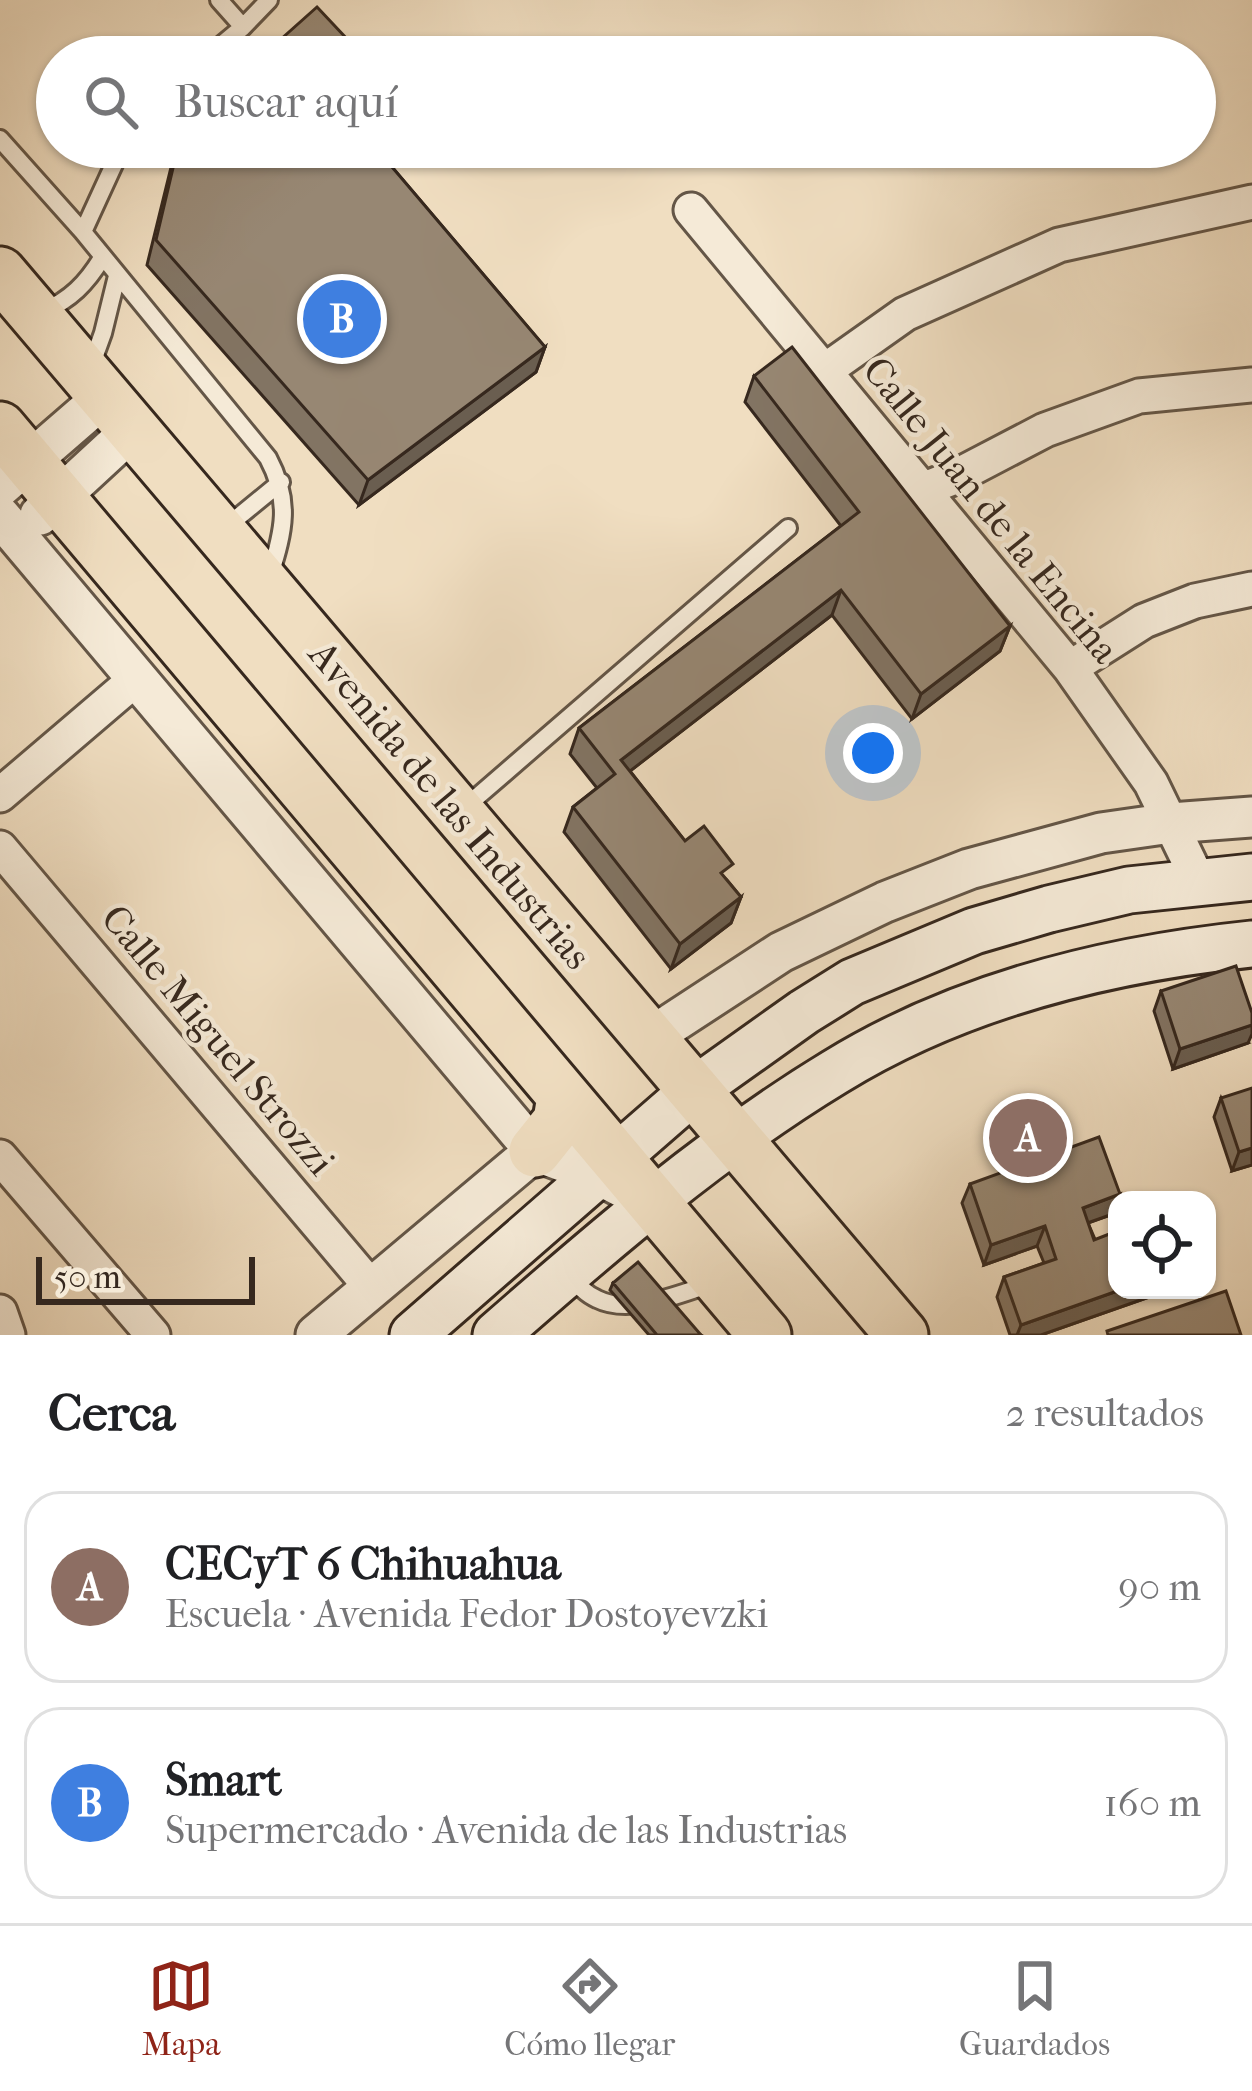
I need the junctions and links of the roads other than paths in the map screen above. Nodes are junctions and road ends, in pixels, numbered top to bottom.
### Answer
1 (219, 0) edge
2 (268, 0) edge
3 (243, 27) junction
4 (232, 36) edge
5 (0, 139) edge
6 (112, 168) edge
7 (1252, 202) edge
8 (691, 210) dead end
9 (83, 232) junction
10 (102, 258) junction
11 (0, 273) edge
12 (117, 276) junction
13 (36, 315) junction
14 (824, 372) junction
15 (1252, 386) edge
16 (108, 401) junction
17 (22, 468) edge
18 (280, 482) junction
19 (922, 490) junction
20 (788, 528) dead end
21 (219, 533) junction
22 (6, 534) edge
23 (266, 587) junction
24 (1252, 590) edge
25 (1070, 668) junction
26 (136, 679) junction
27 (0, 795) edge
28 (458, 813) junction
29 (1252, 817) edge
30 (1172, 823) junction
31 (0, 848) edge
32 (1252, 877) edge
33 (1199, 882) junction
34 (1252, 944) edge
35 (648, 1039) junction
36 (693, 1091) junction
37 (563, 1096) junction
38 (735, 1141) junction
39 (535, 1151) junction
40 (0, 1157) edge
41 (605, 1166) junction
42 (651, 1202) junction
43 (567, 1273) junction
44 (719, 1281) junction
45 (371, 1286) junction
46 (0, 1312) edge
47 (8, 1335) edge
48 (152, 1335) edge
49 (316, 1335) edge
50 (413, 1335) edge
51 (496, 1335) edge
52 (765, 1335) edge
53 (902, 1335) edge

1 - 3 lane
2 - 3 lane
3 - 4 lane
5 - 9 lane
6 - 9 lane
7 - 14 street
8 - 14 street, Calle Juan de la Encina
9 - 10 lane
10 - 12 lane
10 - 13 lane
11 - 13 main road, Avenida de las Industrias
12 - 16 lane
12 - 18 lane
13 - 16 main road, Avenida de las Industrias
14 - 19 street, Calle Juan de la Encina
15 - 19 street
16 - 17 street
16 - 21 main road, Avenida de las Industrias
17 - 22 street
17 - 37 main road
18 - 21 lane
18 - 23 lane
19 - 25 street, Calle Juan de la Encina
20 - 28 lane
21 - 23 main road, Avenida de las Industrias
22 - 26 street
23 - 28 main road, Avenida de las Industrias
24 - 25 street
25 - 30 street, Calle Juan de la Encina
26 - 27 street
26 - 39 street
28 - 35 main road, Avenida de las Industrias
29 - 30 street
30 - 33 street, Calle Juan de la Encina
30 - 35 street
31 - 45 street, Calle Miguel Strozzi
32 - 33 main road
33 - 36 main road
34 - 38 main road
35 - 36 main road, Avenida de las Industrias
36 - 38 main road, Avenida de las Industrias
36 - 41 main road
37 - 39 main road
37 - 41 main road
38 - 42 main road
38 - 53 main road, Avenida de las Industrias
39 - 41 street
39 - 45 street
40 - 48 street
41 - 42 main road
41 - 50 main road
42 - 43 main road
42 - 44 main road
43 - 44 lane
43 - 51 main road
44 - 52 main road
45 - 49 street
46 - 47 street

